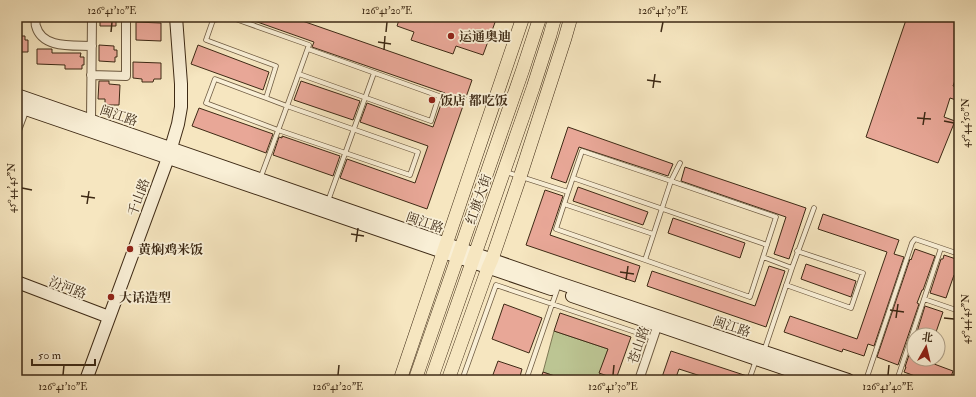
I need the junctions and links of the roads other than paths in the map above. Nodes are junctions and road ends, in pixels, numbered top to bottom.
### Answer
1 (36, 17) edge
2 (92, 17) edge
3 (126, 17) edge
4 (176, 17) edge
5 (523, 17) edge
6 (540, 17) edge
7 (554, 17) edge
8 (571, 17) edge
9 (92, 46) junction
10 (308, 50) junction
11 (374, 73) junction
12 (299, 74) junction
13 (91, 75) junction
14 (365, 97) junction
15 (266, 98) junction
16 (22, 102) edge
17 (287, 106) junction
18 (91, 120) junction
19 (354, 129) junction
20 (17, 130) edge
21 (278, 130) junction
22 (170, 153) junction
23 (345, 153) junction
24 (680, 163) dead end
25 (504, 171) junction
26 (520, 176) junction
27 (573, 178) junction
28 (260, 179) junction
29 (671, 181) junction
30 (568, 192) junction
31 (327, 203) junction
32 (564, 204) junction
33 (814, 208) dead end
34 (662, 209) junction
35 (653, 234) junction
36 (767, 245) junction
37 (445, 248) junction
38 (942, 248) junction
39 (797, 251) junction
40 (460, 253) junction
41 (959, 254) edge
42 (763, 257) junction
43 (474, 258) junction
44 (645, 260) junction
45 (490, 264) junction
46 (792, 268) junction
47 (17, 282) edge
48 (786, 285) junction
49 (558, 287) junction
50 (924, 299) junction
51 (552, 303) junction
52 (959, 311) edge
53 (109, 317) junction
54 (659, 321) junction
55 (653, 338) junction
56 (760, 353) junction
57 (86, 380) edge
58 (400, 380) edge
59 (415, 380) edge
60 (432, 380) edge
61 (448, 380) edge
62 (462, 380) edge
63 (526, 380) edge
64 (639, 380) edge
65 (749, 380) edge
66 (818, 380) edge
67 (848, 380) edge
68 (866, 380) edge
69 (897, 380) edge

1 - 9 street
2 - 9 street
3 - 13 street
4 - 22 main road, 千山路
5 - 37 main road, 红旗大街
6 - 40 main road, 红旗大街
7 - 25 main road, 红旗大街
8 - 26 main road
9 - 13 street
10 - 11 lane
10 - 12 lane
10 - 15 lane
11 - 14 lane
11 - 14 lane
12 - 14 lane
12 - 17 lane
13 - 18 street
14 - 19 lane
15 - 17 lane
15 - 21 lane
16 - 18 main road, 闽江路
16 - 20 street
16 - 22 main road, 闽江路
17 - 19 lane
17 - 21 lane
18 - 22 main road, 闽江路
19 - 23 lane
19 - 23 lane
21 - 23 lane
21 - 28 lane
22 - 28 main road, 闽江路
22 - 37 main road, 闽江路
22 - 53 main road, 千山路
23 - 31 lane
24 - 29 lane
25 - 26 lane
25 - 43 main road, 红旗大街
26 - 30 lane
26 - 45 main road
27 - 29 lane
27 - 30 lane
27 - 34 lane
28 - 31 main road, 闽江路
29 - 34 lane
29 - 36 lane
30 - 32 lane
31 - 37 main road, 闽江路
32 - 35 lane
32 - 44 lane
33 - 39 lane
34 - 35 lane
34 - 36 lane
35 - 44 lane
36 - 42 lane
37 - 40 main road, 闽江路
37 - 58 main road, 红旗大街
38 - 41 lane
38 - 50 lane
38 - 68 lane
39 - 46 lane
39 - 48 lane
40 - 43 main road, 闽江路
40 - 59 main road, 红旗大街
42 - 44 lane
42 - 46 lane
43 - 45 main road, 闽江路
43 - 60 main road, 红旗大街
45 - 49 main road, 闽江路
45 - 61 main road
46 - 48 lane
47 - 53 main road, 汾河路
48 - 56 lane
49 - 51 lane
49 - 54 main road, 闽江路
50 - 52 lane
50 - 69 lane
51 - 55 lane
51 - 62 lane
51 - 63 lane
53 - 57 main road, 千山路
54 - 55 street, 苍山路
54 - 56 main road, 闽江路
55 - 64 street, 苍山路
56 - 65 lane
56 - 66 main road, 闽江路
56 - 67 main road, 闽江路

